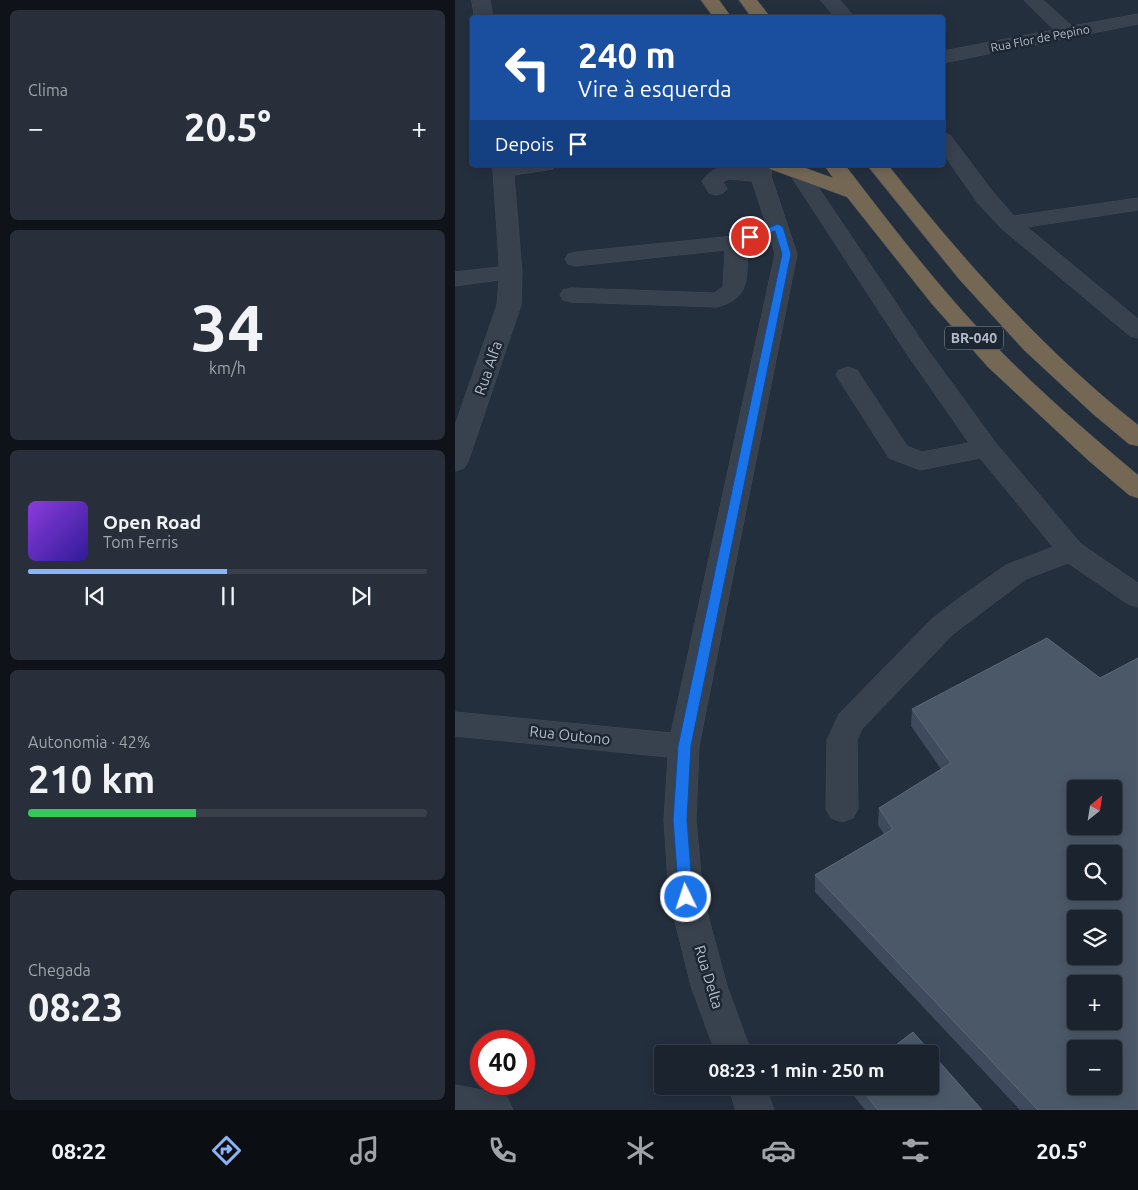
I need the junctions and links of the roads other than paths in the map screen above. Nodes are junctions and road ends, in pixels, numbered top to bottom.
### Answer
1 (481, 0) edge
2 (711, 0) edge
3 (748, 0) edge
4 (830, 0) edge
5 (1033, 0) edge
6 (484, 15) edge
7 (721, 15) edge
8 (760, 15) edge
9 (843, 15) edge
10 (1138, 19) edge
11 (1067, 32) junction
12 (945, 57) edge
13 (945, 142) edge
14 (517, 167) edge
15 (835, 167) edge
16 (879, 167) edge
17 (903, 167) edge
18 (503, 168) edge
19 (775, 170) edge
20 (716, 189) dead end
21 (854, 192) junction
22 (902, 198) junction
23 (1138, 204) edge
24 (1009, 223) junction
25 (778, 227) junction
26 (737, 242) junction
27 (576, 259) dead end
28 (511, 272) junction
29 (455, 279) edge
30 (571, 295) dead end
31 (1138, 331) edge
32 (848, 375) dead end
33 (1138, 438) edge
34 (986, 448) junction
35 (455, 462) edge
36 (1138, 489) edge
37 (1071, 551) junction
38 (1138, 597) edge
39 (455, 724) edge
40 (684, 746) junction
41 (842, 809) dead end
42 (732, 1045) edge
43 (750, 1095) edge
44 (455, 1103) edge
45 (494, 1110) edge
46 (755, 1110) edge

1 - 6 street
2 - 7 highway
3 - 8 highway
4 - 9 street
5 - 11 street
10 - 11 street, Rua Flor de Pepino
11 - 12 street, Rua Flor de Pepino
13 - 24 street
14 - 18 street
15 - 21 highway, BR-040
16 - 22 highway, BR-040
17 - 22 highway
18 - 28 street, Rua Alfa
19 - 20 street
19 - 21 highway
19 - 25 street, Rua Delta
19 - 34 street
21 - 36 highway, BR-040
22 - 33 highway, BR-040
23 - 24 street
24 - 31 street
25 - 26 street
25 - 40 street, Rua Delta
26 - 27 street
26 - 30 street
28 - 29 street
28 - 35 street, Rua Alfa
32 - 34 street
34 - 37 street
37 - 38 street
37 - 41 street
39 - 40 street, Rua Outono
40 - 42 street, Rua Delta
43 - 46 street
44 - 45 street

